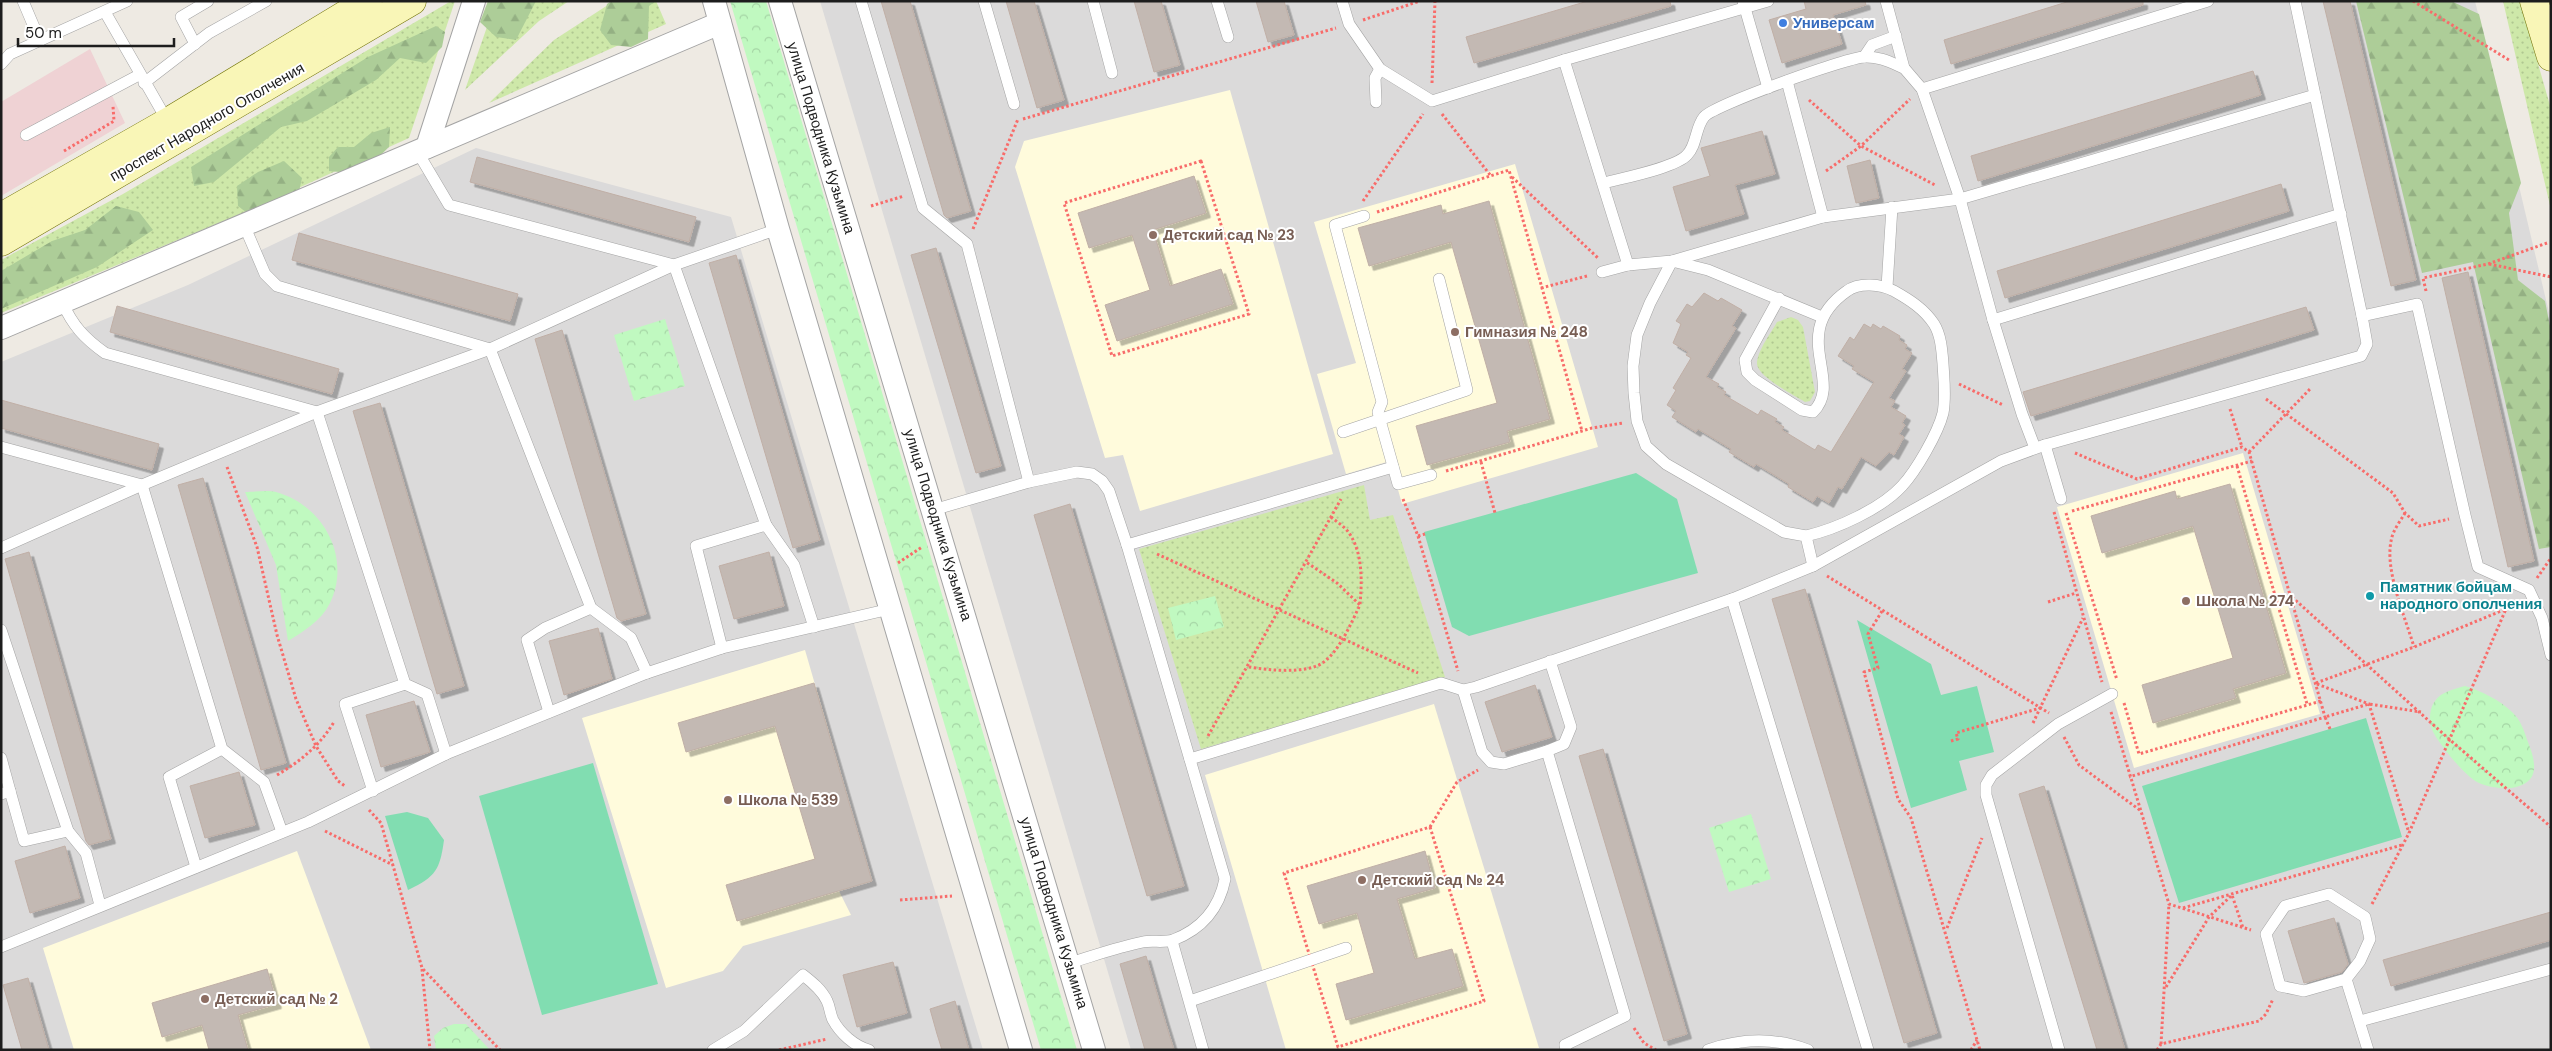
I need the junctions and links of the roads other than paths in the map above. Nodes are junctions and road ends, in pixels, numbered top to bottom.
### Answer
1 (23, 1) edge
2 (127, 1) edge
3 (208, 1) edge
4 (266, 1) edge
5 (368, 1) edge
6 (412, 1) edge
7 (474, 1) edge
8 (714, 1) edge
9 (780, 1) edge
10 (861, 1) edge
11 (984, 1) edge
12 (1093, 1) edge
13 (1218, 1) edge
14 (1342, 1) edge
15 (1768, 1) edge
16 (1886, 1) edge
17 (2208, 1) edge
18 (2294, 1) edge
19 (2534, 1) edge
20 (1743, 5) edge
21 (105, 12) junction
22 (720, 23) junction
23 (1896, 36) junction
24 (1228, 38) dead end
25 (40, 41) junction
26 (195, 44) junction
27 (1864, 57) junction
28 (2551, 57) edge
29 (1564, 60) junction
30 (1, 64) edge
31 (1904, 68) junction
32 (1380, 69) junction
33 (1112, 73) dead end
34 (142, 79) junction
35 (1787, 80) junction
36 (1768, 88) junction
37 (1922, 89) junction
38 (2315, 96) junction
39 (1376, 102) dead end
40 (1014, 104) dead end
41 (168, 122) junction
42 (26, 135) dead end
43 (422, 149) junction
44 (1604, 183) junction
45 (1960, 198) junction
46 (1892, 208) junction
47 (2341, 214) junction
48 (1364, 216) road end
49 (1, 217) edge
50 (1823, 217) junction
51 (244, 225) junction
52 (778, 230) junction
53 (1, 242) edge
54 (1672, 261) junction
55 (674, 265) junction
56 (1628, 265) junction
57 (1604, 271) road end
58 (1439, 279) dead end
59 (1887, 287) junction
60 (1779, 298) junction
61 (62, 302) junction
62 (2362, 316) junction
63 (1822, 317) junction
64 (1993, 320) junction
65 (1, 328) edge
66 (490, 349) junction
67 (317, 412) junction
68 (1380, 420) junction
69 (1343, 432) dead end
70 (1, 447) edge
71 (2040, 447) junction
72 (1394, 467) junction
73 (1431, 475) road end
74 (1030, 482) junction
75 (142, 485) junction
76 (2061, 499) dead end
77 (934, 510) junction
78 (766, 525) junction
79 (1806, 536) junction
80 (1130, 544) junction
81 (1, 548) edge
82 (1813, 566) junction
83 (1732, 599) junction
84 (592, 608) junction
85 (890, 609) junction
86 (814, 627) junction
87 (1, 630) edge
88 (722, 648) junction
89 (2551, 655) edge
90 (1550, 661) junction
91 (647, 673) junction
92 (405, 684) junction
93 (1463, 690) junction
94 (2112, 694) dead end
95 (549, 712) junction
96 (222, 749) junction
97 (1547, 751) junction
98 (446, 754) junction
99 (1, 758) edge
100 (1193, 758) junction
101 (373, 791) junction
102 (6, 792) edge
103 (68, 831) junction
104 (282, 832) junction
105 (196, 867) junction
106 (100, 905) junction
107 (1172, 941) junction
108 (1, 947) edge
109 (1346, 948) dead end
110 (1069, 964) junction
111 (2551, 969) edge
112 (2346, 979) junction
113 (1190, 1002) junction
114 (2360, 1021) junction
115 (2380, 1043) dead end
116 (2368, 1048) edge
117 (713, 1050) edge
118 (869, 1050) edge
119 (1021, 1050) edge
120 (1094, 1050) edge
121 (1203, 1050) edge
122 (1566, 1050) edge
123 (1708, 1050) edge
124 (1808, 1050) edge
125 (1868, 1050) edge
126 (2059, 1050) edge

1 - 25 lane
2 - 21 lane
3 - 26 lane
4 - 26 lane
5 - 41 main road, проспект Народного Ополчения
6 - 53 main road, проспект Народного Ополчения
7 - 43 street
8 - 22 street
9 - 77 street, улица Подводника Кузьмина
10 - 74 lane
11 - 40 lane
12 - 33 lane
13 - 24 lane
14 - 32 lane
15 - 20 lane
16 - 23 lane
17 - 37 lane
18 - 38 lane
19 - 28 main road
20 - 29 lane
20 - 36 lane
21 - 25 lane
21 - 34 lane
22 - 43 street
22 - 52 street
23 - 27 lane
23 - 31 lane
25 - 30 lane
26 - 34 lane
27 - 31 lane
27 - 35 lane
29 - 32 lane
29 - 44 lane
31 - 37 lane
32 - 39 lane
34 - 41 lane
34 - 42 lane
35 - 36 lane
35 - 50 lane
36 - 44 lane
37 - 45 lane
38 - 45 lane
38 - 47 lane
41 - 49 main road, проспект Народного Ополчения
43 - 51 street
43 - 55 lane
44 - 56 lane
45 - 46 lane
45 - 64 lane
46 - 50 lane
46 - 59 lane
47 - 62 lane
47 - 64 lane
48 - 68 lane
50 - 54 lane
51 - 61 street
51 - 66 lane
52 - 55 lane
52 - 85 street
54 - 56 lane
54 - 60 lane
54 - 79 lane
55 - 66 lane
55 - 78 lane
56 - 57 lane
58 - 68 lane
59 - 63 lane
59 - 79 lane
60 - 63 lane
60 - 63 lane
61 - 65 street
61 - 67 lane
62 - 71 lane
62 - 89 lane
64 - 71 lane
66 - 67 lane
66 - 84 lane
67 - 75 lane
67 - 92 lane
68 - 69 lane
68 - 72 lane
70 - 75 lane
71 - 76 lane
71 - 82 lane
72 - 73 lane
72 - 80 lane
74 - 77 lane
74 - 80 lane
75 - 81 lane
75 - 96 lane
77 - 110 street, улица Подводника Кузьмина
78 - 86 lane
78 - 88 lane
79 - 82 lane
80 - 100 lane
82 - 83 lane
83 - 90 lane
83 - 125 lane
84 - 91 lane
84 - 95 lane
85 - 86 lane
85 - 119 street
86 - 88 lane
87 - 103 lane
88 - 91 lane
90 - 93 lane
90 - 97 lane
91 - 95 lane
92 - 98 lane
92 - 101 lane
93 - 97 lane
93 - 100 lane
94 - 126 lane
95 - 98 lane
96 - 104 lane
96 - 105 lane
97 - 122 lane
98 - 101 lane
99 - 102 lane
100 - 107 lane
101 - 104 lane
102 - 103 lane
103 - 106 lane
104 - 105 lane
105 - 106 lane
106 - 108 lane
107 - 110 lane
107 - 113 lane
109 - 113 lane
110 - 120 street, улица Подводника Кузьмина
111 - 114 lane
112 - 112 lane
112 - 114 lane
113 - 121 lane
114 - 116 lane
115 - 116 lane
117 - 118 lane
123 - 124 lane

